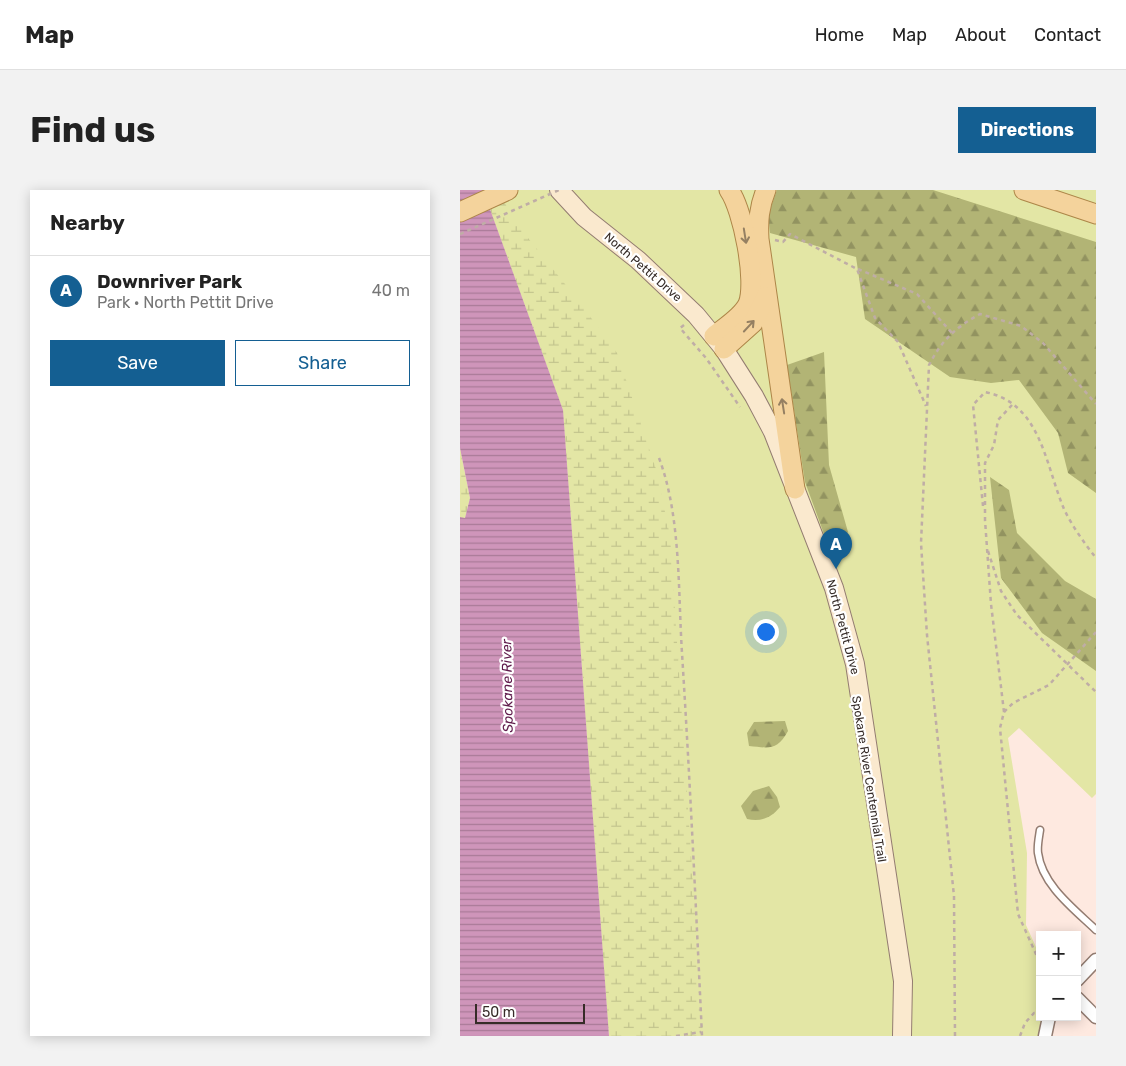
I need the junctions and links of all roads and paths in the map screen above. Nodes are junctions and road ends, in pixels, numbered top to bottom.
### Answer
1 (508, 190) edge
2 (559, 190) edge
3 (729, 190) edge
4 (766, 190) edge
5 (1024, 190) edge
6 (460, 212) edge
7 (1096, 214) edge
8 (460, 234) edge
9 (759, 236) junction
10 (858, 269) junction
11 (766, 297) junction
12 (684, 325) dead end
13 (952, 333) junction
14 (719, 342) junction
15 (1096, 404) edge
16 (1012, 405) junction
17 (927, 407) junction
18 (742, 410) dead end
19 (659, 458) dead end
20 (795, 489) junction
21 (985, 520) junction
22 (987, 547) junction
23 (1096, 558) edge
24 (1096, 632) edge
25 (1067, 664) junction
26 (1096, 692) edge
27 (1004, 712) junction
28 (1040, 830) dead end
29 (1096, 930) edge
30 (1036, 954) edge
31 (1096, 960) edge
32 (1081, 976) edge
33 (1081, 1002) edge
34 (1036, 1013) edge
35 (1096, 1017) edge
36 (1048, 1021) edge
37 (702, 1032) junction
38 (676, 1036) edge
39 (702, 1036) edge
40 (902, 1036) edge
41 (955, 1036) edge
42 (1020, 1036) edge
43 (1045, 1036) edge

1 - 6 main road
2 - 8 path, bridge
2 - 14 street, North Pettit Drive
3 -> 14 main road
4 - 9 main road
5 - 7 main road
9 - 10 path
9 - 11 main road
10 - 13 path
10 - 17 path
14 -> 11 main road
20 -> 11 main road
12 - 18 path
13 - 15 path
13 - 17 path
14 - 20 street, North Pettit Drive
16 - 21 path
16 - 21 path
16 - 23 path
17 - 41 path
19 - 37 path
20 - 40 street, North Pettit Drive
21 - 22 path
22 - 25 path
22 - 27 path
24 - 25 path
25 - 26 path
25 - 27 path
27 - 30 path
28 - 29 lane
31 - 32 street
33 - 35 street
34 - 42 path
36 - 43 street
37 - 38 path
37 - 39 path

